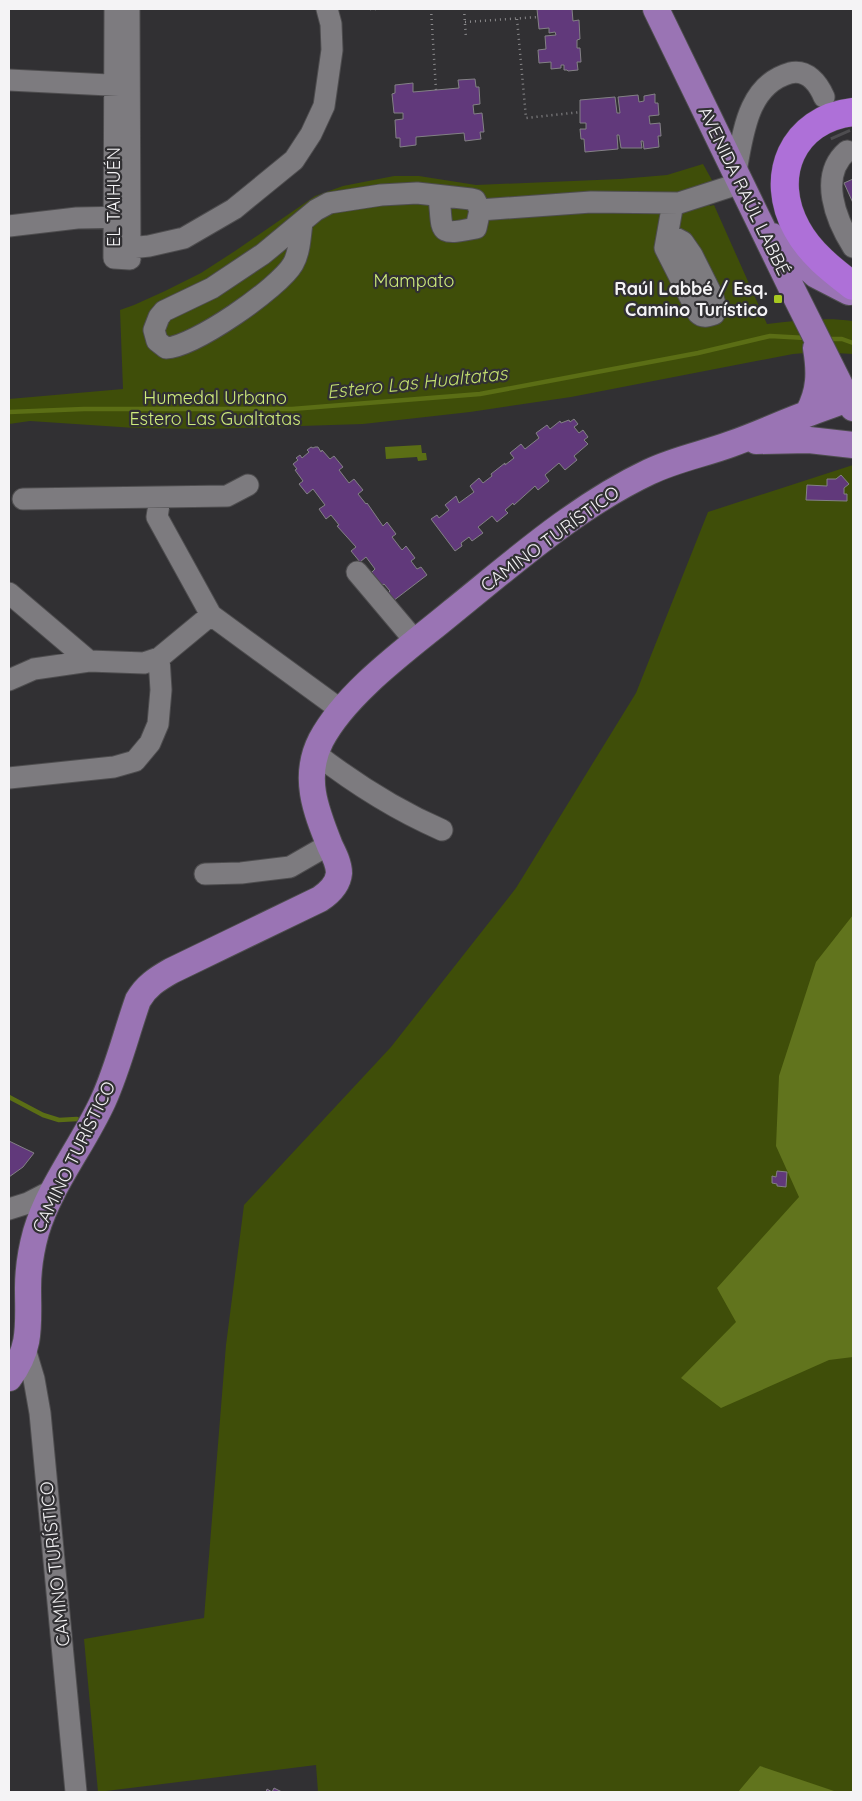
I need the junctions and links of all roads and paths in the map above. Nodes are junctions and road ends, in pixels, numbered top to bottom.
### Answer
1 (115, 9) edge
2 (327, 9) edge
3 (370, 9) edge
4 (376, 9) edge
5 (431, 9) edge
6 (464, 9) edge
7 (656, 9) edge
8 (130, 15) edge
9 (538, 17) dead end
10 (517, 19) junction
11 (464, 22) junction
12 (466, 38) dead end
13 (9, 80) edge
14 (122, 85) junction
15 (436, 90) dead end
16 (824, 97) tunnel mouth
17 (581, 112) dead end
18 (853, 112) edge
19 (847, 147) edge
20 (738, 177) junction
21 (439, 196) junction
22 (673, 203) junction
23 (480, 210) junction
24 (302, 223) junction
25 (9, 226) edge
26 (763, 227) junction
27 (126, 229) junction
28 (668, 234) dead end
29 (853, 248) edge
30 (853, 286) edge
31 (212, 288) junction
32 (853, 294) edge
33 (229, 317) junction
34 (825, 367) junction
35 (851, 401) edge
36 (808, 413) junction
37 (730, 444) junction
38 (853, 445) edge
39 (248, 485) dead end
40 (160, 498) junction
41 (23, 499) dead end
42 (358, 572) dead end
43 (9, 593) edge
44 (211, 615) junction
45 (416, 642) junction
46 (159, 658) junction
47 (89, 661) junction
48 (9, 680) edge
49 (341, 710) junction
50 (315, 753) junction
51 (9, 778) edge
52 (442, 830) dead end
53 (330, 844) junction
54 (205, 874) dead end
55 (26, 1211) edge
56 (25, 1349) junction
57 (9, 1378) edge
58 (76, 1792) edge

1 - 14 street, EL TAIHUÉN
2 - 27 street
3 - 4 path
5 - 15 path
6 - 11 path
7 - 20 main road, AVENIDA RAÚL LABBÉ
8 - 14 street, EL TAIHUÉN
9 - 10 path
10 - 11 path
10 - 17 path
11 - 12 path
13 - 14 street
14 - 27 street, EL TAIHUÉN
16 - 20 street
18 - 30 highway
19 - 29 street
20 - 22 street
20 - 26 main road, AVENIDA RAÚL LABBÉ
21 - 23 street
21 - 23 street
21 - 24 street
22 - 23 street
22 - 28 street
24 - 31 street
24 - 33 street
25 - 27 street
26 - 32 main road
26 - 34 main road, AVENIDA RAÚL LABBÉ
31 - 33 street
31 - 33 street
34 - 35 main road, AVENIDA RAÚL LABBÉ
34 - 36 main road
35 - 36 main road, CAMINO TURÍSTICO
36 - 37 main road, CAMINO TURÍSTICO
37 - 38 main road
37 - 45 main road, CAMINO TURÍSTICO
39 - 40 street
40 - 41 street
40 - 44 street
42 - 45 street
43 - 47 street
44 - 46 street
44 - 49 street
45 - 49 main road, CAMINO TURÍSTICO
46 - 47 street
46 - 51 street
47 - 48 street
49 - 50 main road, CAMINO TURÍSTICO
50 - 52 street
50 - 53 main road, CAMINO TURÍSTICO
53 - 54 street
53 - 55 main road, CAMINO TURÍSTICO
55 - 56 main road, CAMINO TURÍSTICO
56 - 57 main road
56 - 58 street, CAMINO TURÍSTICO

